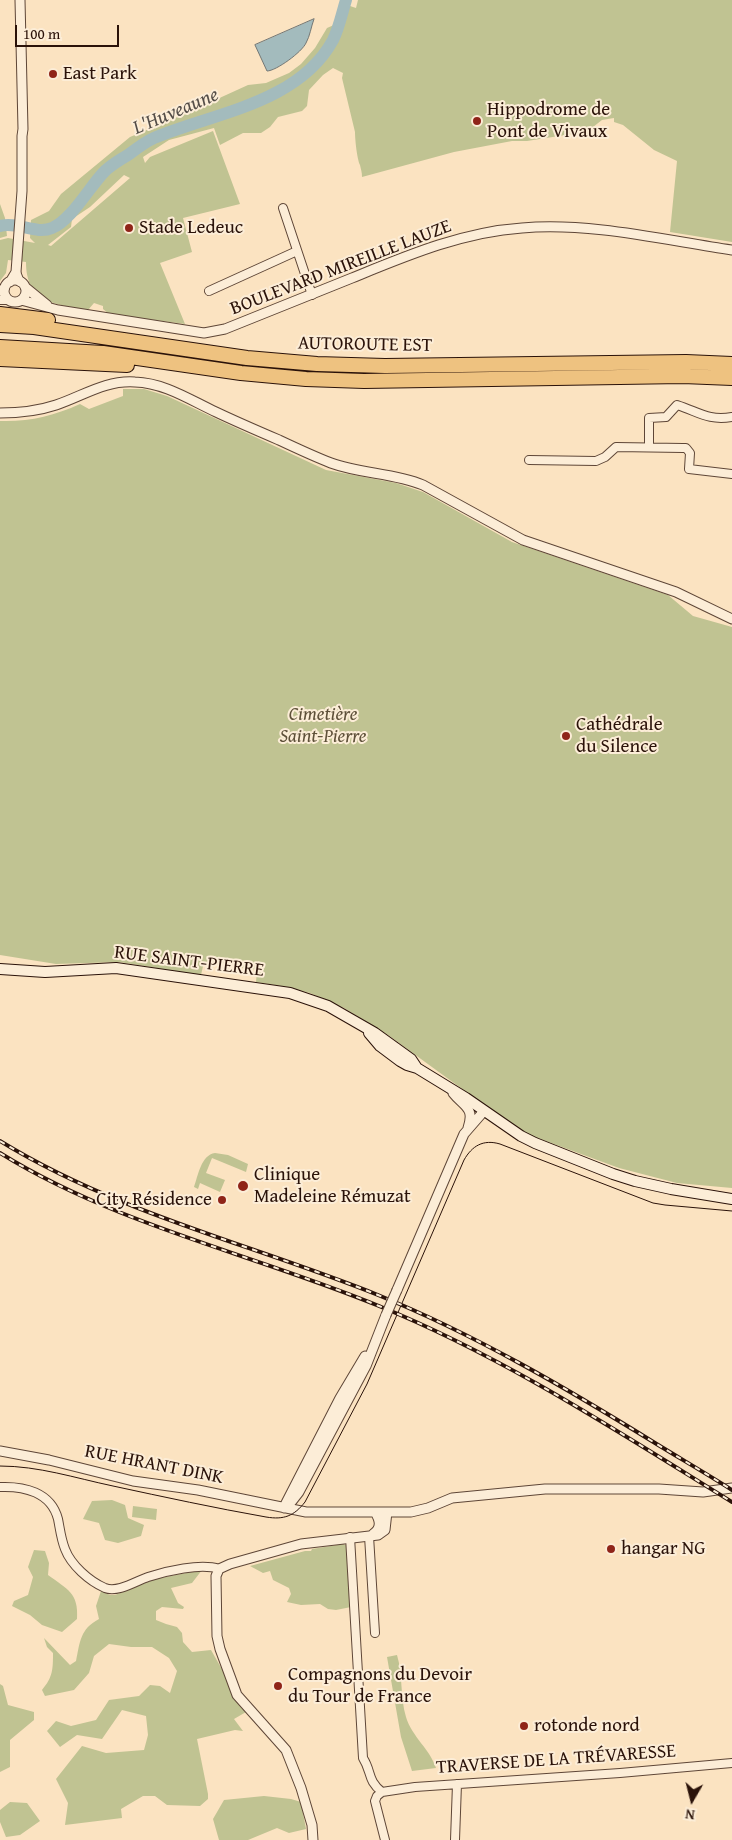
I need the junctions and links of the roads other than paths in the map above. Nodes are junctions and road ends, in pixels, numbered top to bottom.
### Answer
1 (20, 0) edge
2 (283, 208) dead end
3 (732, 250) edge
4 (297, 251) junction
5 (16, 272) junction
6 (22, 285) junction
7 (5, 286) edge
8 (209, 291) dead end
9 (312, 295) junction
10 (4, 300) edge
11 (21, 300) junction
12 (51, 308) junction
13 (0, 314) edge
14 (0, 325) edge
15 (0, 347) edge
16 (188, 350) junction
17 (0, 359) edge
18 (732, 364) edge
19 (241, 373) junction
20 (732, 378) edge
21 (0, 413) edge
22 (732, 417) edge
23 (649, 447) junction
24 (529, 460) dead end
25 (732, 474) edge
26 (732, 619) edge
27 (0, 968) edge
28 (451, 1090) junction
29 (482, 1113) junction
30 (468, 1128) junction
31 (694, 1192) junction
32 (732, 1193) edge
33 (732, 1199) edge
34 (0, 1451) edge
35 (0, 1454) edge
36 (18, 1454) junction
37 (0, 1487) edge
38 (732, 1488) edge
39 (284, 1508) junction
40 (375, 1512) junction
41 (387, 1512) junction
42 (370, 1536) junction
43 (350, 1537) junction
44 (219, 1569) junction
45 (374, 1633) dead end
46 (732, 1763) edge
47 (457, 1784) junction
48 (382, 1792) junction
49 (314, 1840) edge
50 (385, 1840) edge
51 (455, 1840) edge

1 - 5 street
2 - 4 street
3 - 9 street, BOULEVARD MIREILLE LAUZE
4 - 8 street
4 - 9 street
5 - 6 street
5 - 7 street
6 - 7 street
6 - 11 street
6 - 12 street, BOULEVARD MIREILLE LAUZE
7 - 10 street
9 - 12 street, BOULEVARD MIREILLE LAUZE
10 - 11 street, BOULEVARD MIREILLE LAUZE
11 - 12 street, BOULEVARD MIREILLE LAUZE
13 - 16 highway
14 - 16 highway, AUTOROUTE EST
15 - 19 highway, AUTOROUTE EST
16 - 18 highway, AUTOROUTE EST
17 - 19 highway
19 - 20 highway, AUTOROUTE EST
21 - 26 street
22 - 23 street
23 - 24 street
23 - 25 street
27 - 28 main road, RUE SAINT-PIERRE
28 - 29 main road, RUE SAINT-PIERRE
28 - 30 street
29 - 30 street
29 - 31 main road, RUE SAINT-PIERRE
30 - 39 street, bridge
31 - 32 main road, RUE SAINT-PIERRE
31 - 33 main road, RUE SAINT-PIERRE
34 - 36 street, RUE HRANT DINK
35 - 36 street, RUE HRANT DINK
36 - 39 street, RUE HRANT DINK
37 - 44 street
38 - 41 street, RUE HRANT DINK
39 - 40 street, RUE HRANT DINK
40 - 41 street, RUE HRANT DINK
40 - 42 street
41 - 42 street
42 - 43 street
42 - 45 street
43 - 44 street
43 - 48 street
44 - 49 street
46 - 47 street, TRAVERSE DE LA TRÉVARESSE
47 - 48 street, TRAVERSE DE LA TRÉVARESSE
47 - 51 street
48 - 50 street

